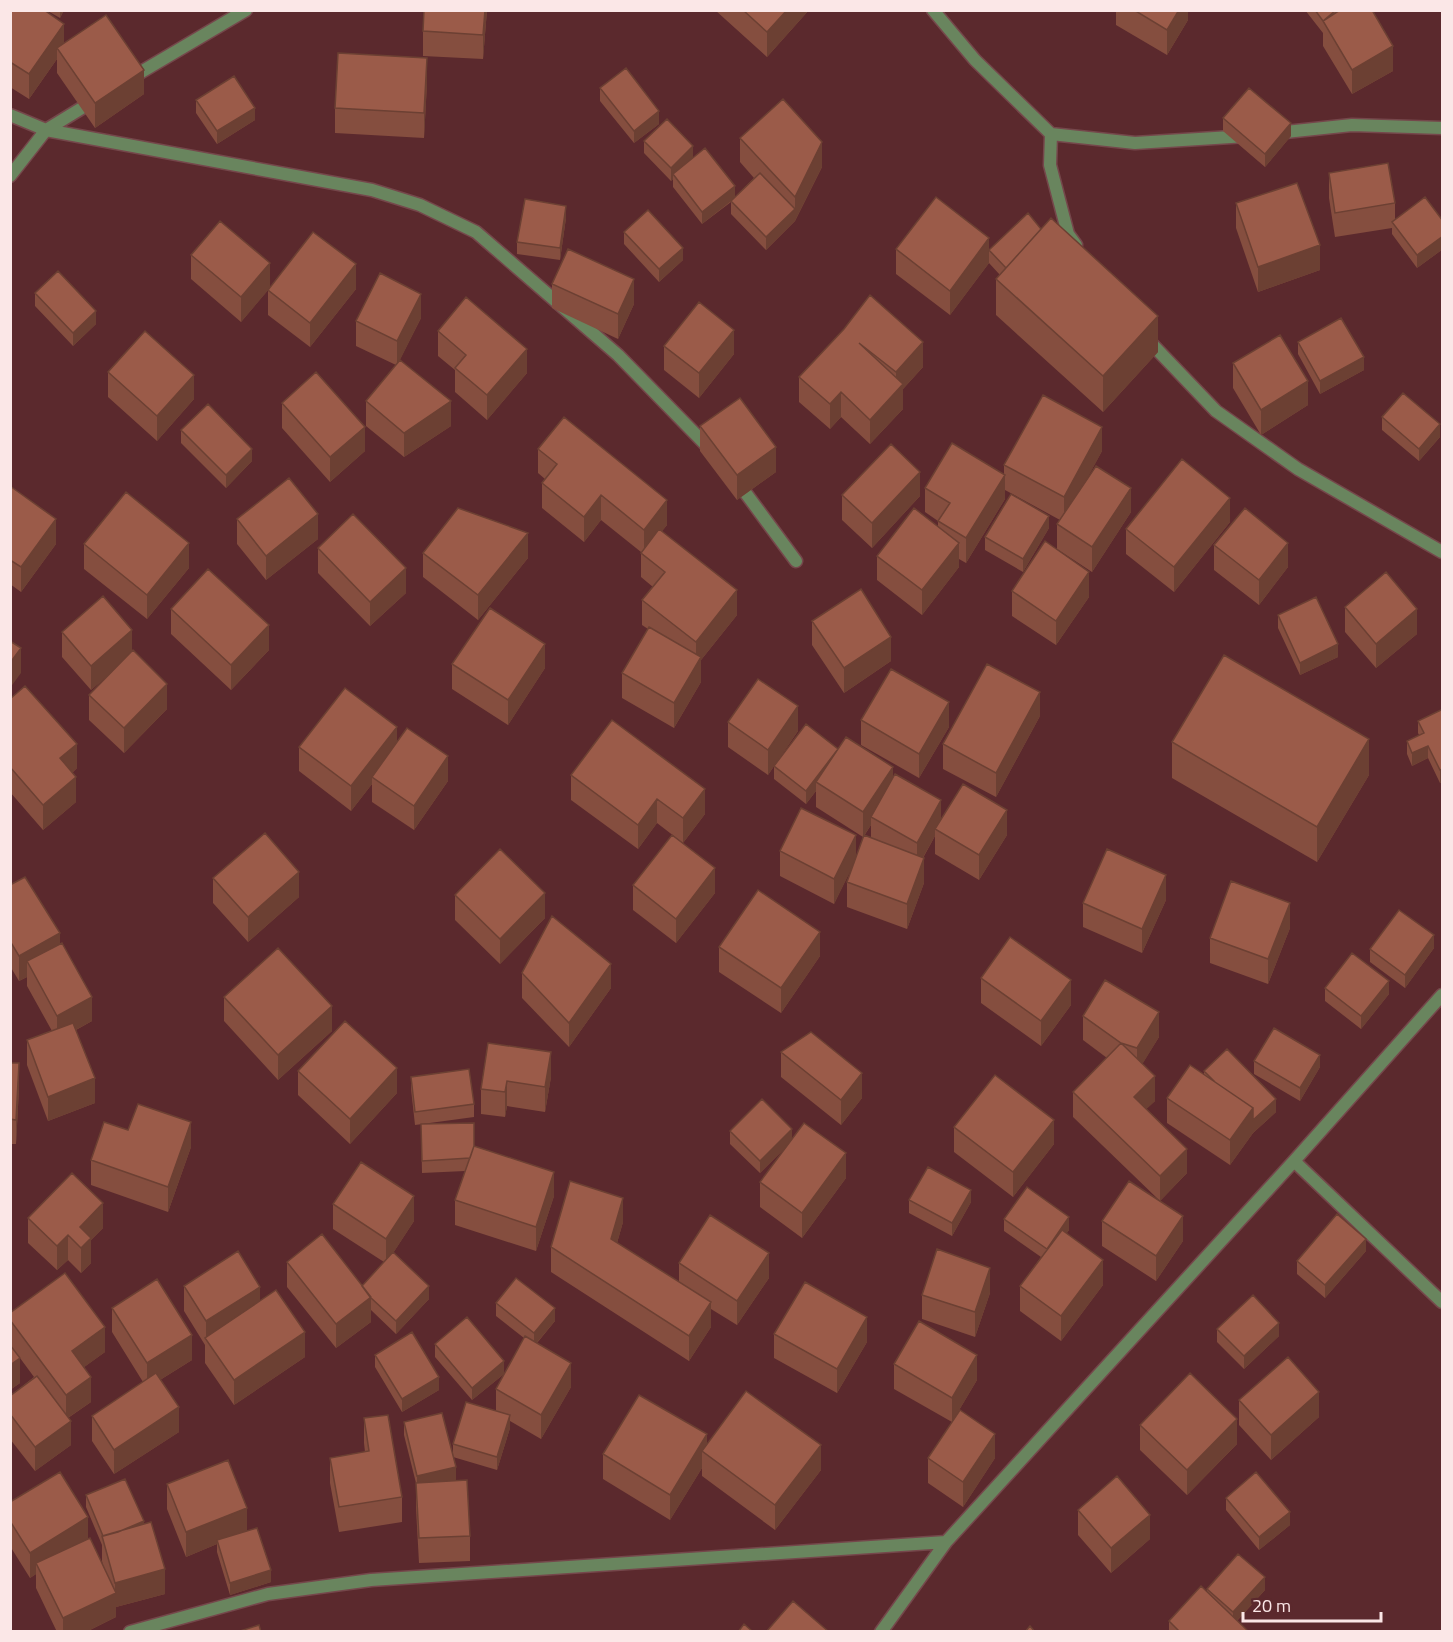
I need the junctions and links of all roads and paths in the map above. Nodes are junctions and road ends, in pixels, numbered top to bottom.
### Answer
1 (246, 10) edge
2 (933, 10) edge
3 (10, 115) edge
4 (1443, 128) edge
5 (46, 130) junction
6 (1051, 134) junction
7 (10, 176) edge
8 (1086, 260) edge
9 (1138, 327) edge
10 (716, 456) edge
11 (730, 473) edge
12 (1443, 552) edge
13 (796, 561) dead end
14 (1443, 995) edge
15 (1294, 1161) junction
16 (1443, 1302) edge
17 (946, 1542) junction
18 (130, 1632) edge
19 (881, 1632) edge

1 - 5 street
2 - 6 street
3 - 5 street
4 - 6 street
5 - 7 street
5 - 10 street
6 - 8 street
9 - 12 street
11 - 13 street
14 - 15 street
15 - 16 street
15 - 17 street
17 - 18 street
17 - 19 street

